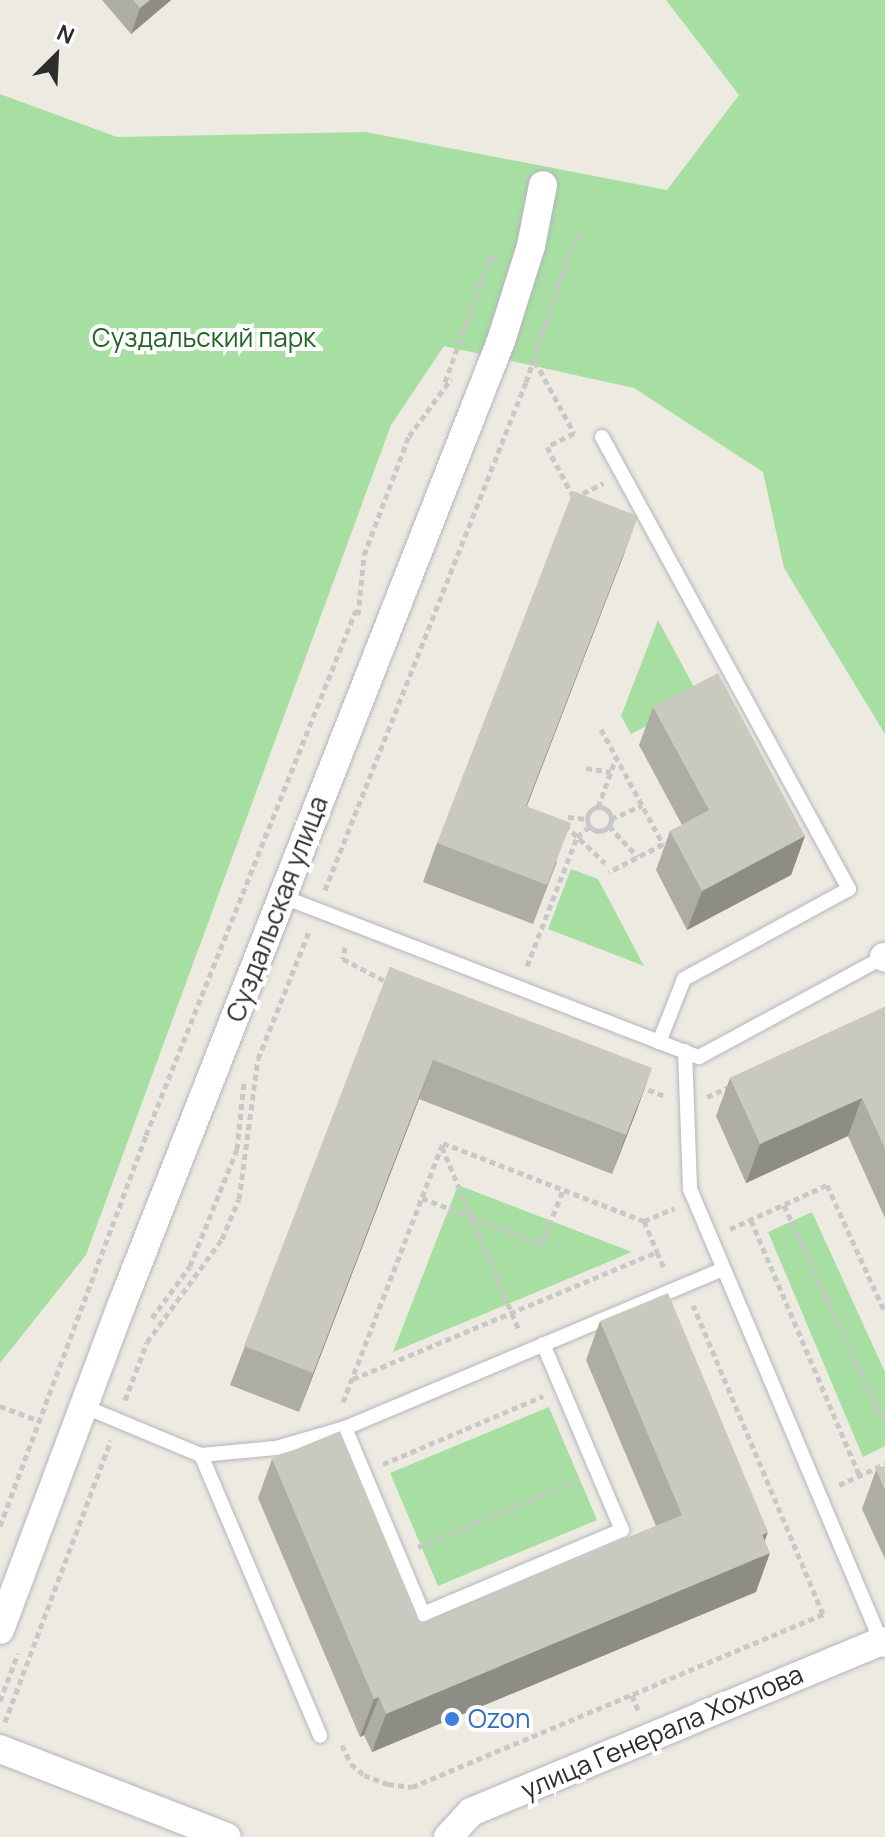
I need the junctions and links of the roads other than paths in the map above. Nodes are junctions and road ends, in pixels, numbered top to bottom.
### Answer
1 (543, 185) dead end
2 (602, 437) dead end
3 (281, 896) junction
4 (885, 958) edge
5 (659, 1042) junction
6 (685, 1051) junction
7 (723, 1269) junction
8 (543, 1344) junction
9 (83, 1406) junction
10 (345, 1428) junction
11 (201, 1455) junction
12 (0, 1630) edge
13 (883, 1642) edge
14 (320, 1736) road end
15 (0, 1749) edge
16 (227, 1837) edge
17 (448, 1837) edge

1 - 3 street, Суздальская улица
2 - 5 lane
3 - 5 lane
3 - 9 street, Суздальская улица
4 - 6 lane
5 - 6 lane
6 - 7 lane
7 - 8 lane
7 - 13 lane
8 - 10 lane
8 - 10 lane
9 - 11 lane
9 - 12 street, Суздальская улица
10 - 11 lane
11 - 14 lane
13 - 17 street, улица Генерала Хохлова
15 - 16 street

